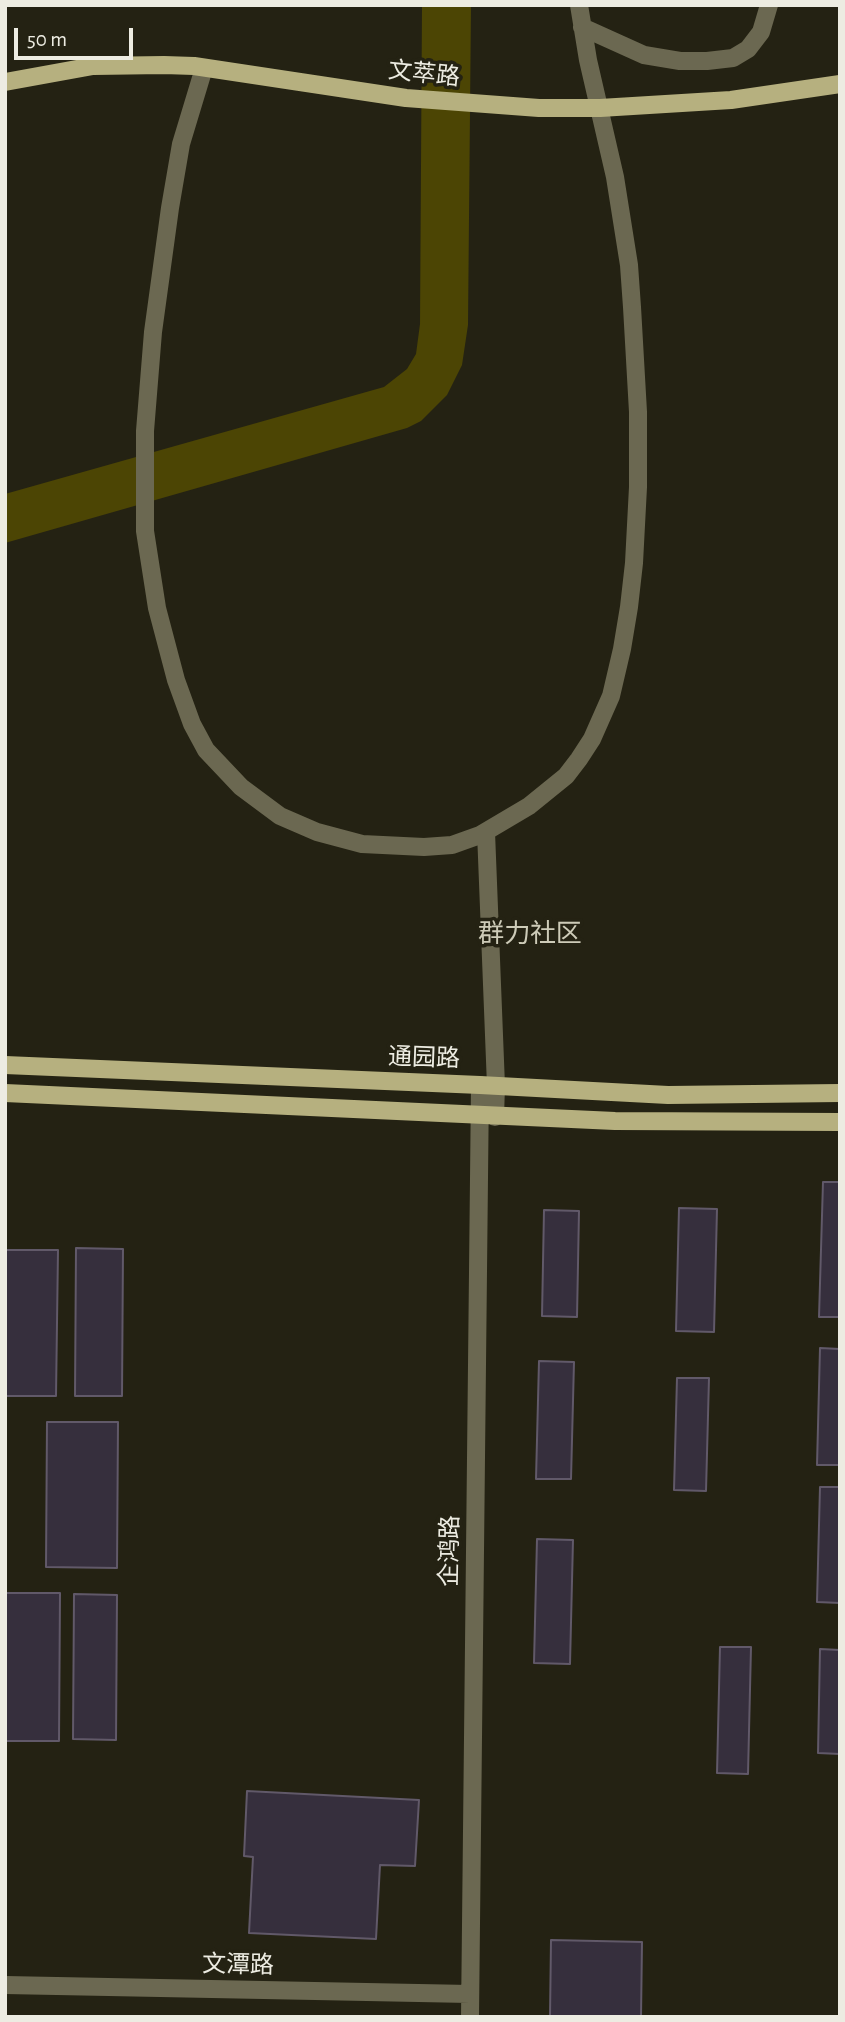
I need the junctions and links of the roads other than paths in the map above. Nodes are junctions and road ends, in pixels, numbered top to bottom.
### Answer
1 (579, 5) edge
2 (769, 5) edge
3 (582, 27) junction
4 (204, 68) junction
5 (5, 82) edge
6 (840, 84) edge
7 (600, 108) junction
8 (486, 832) junction
9 (5, 1065) edge
10 (488, 1085) junction
11 (5, 1093) edge
12 (840, 1093) edge
13 (487, 1116) junction
14 (840, 1122) edge
15 (5, 1985) edge
16 (470, 1994) junction
17 (470, 2017) edge

1 - 3 street
2 - 3 street
3 - 7 street
4 - 5 main road, 文萃路
4 - 7 main road, 文萃路
4 - 8 street
6 - 7 main road, 文萃路
7 - 8 street
8 - 10 street, 企鸿路
9 - 10 main road, 通园路
10 - 12 main road, 通园路
10 - 13 street, 企鸿路
11 - 13 main road
13 - 14 main road
13 - 16 street, 企鸿路
15 - 16 street, 文潭路
16 - 17 street, 企鸿路

